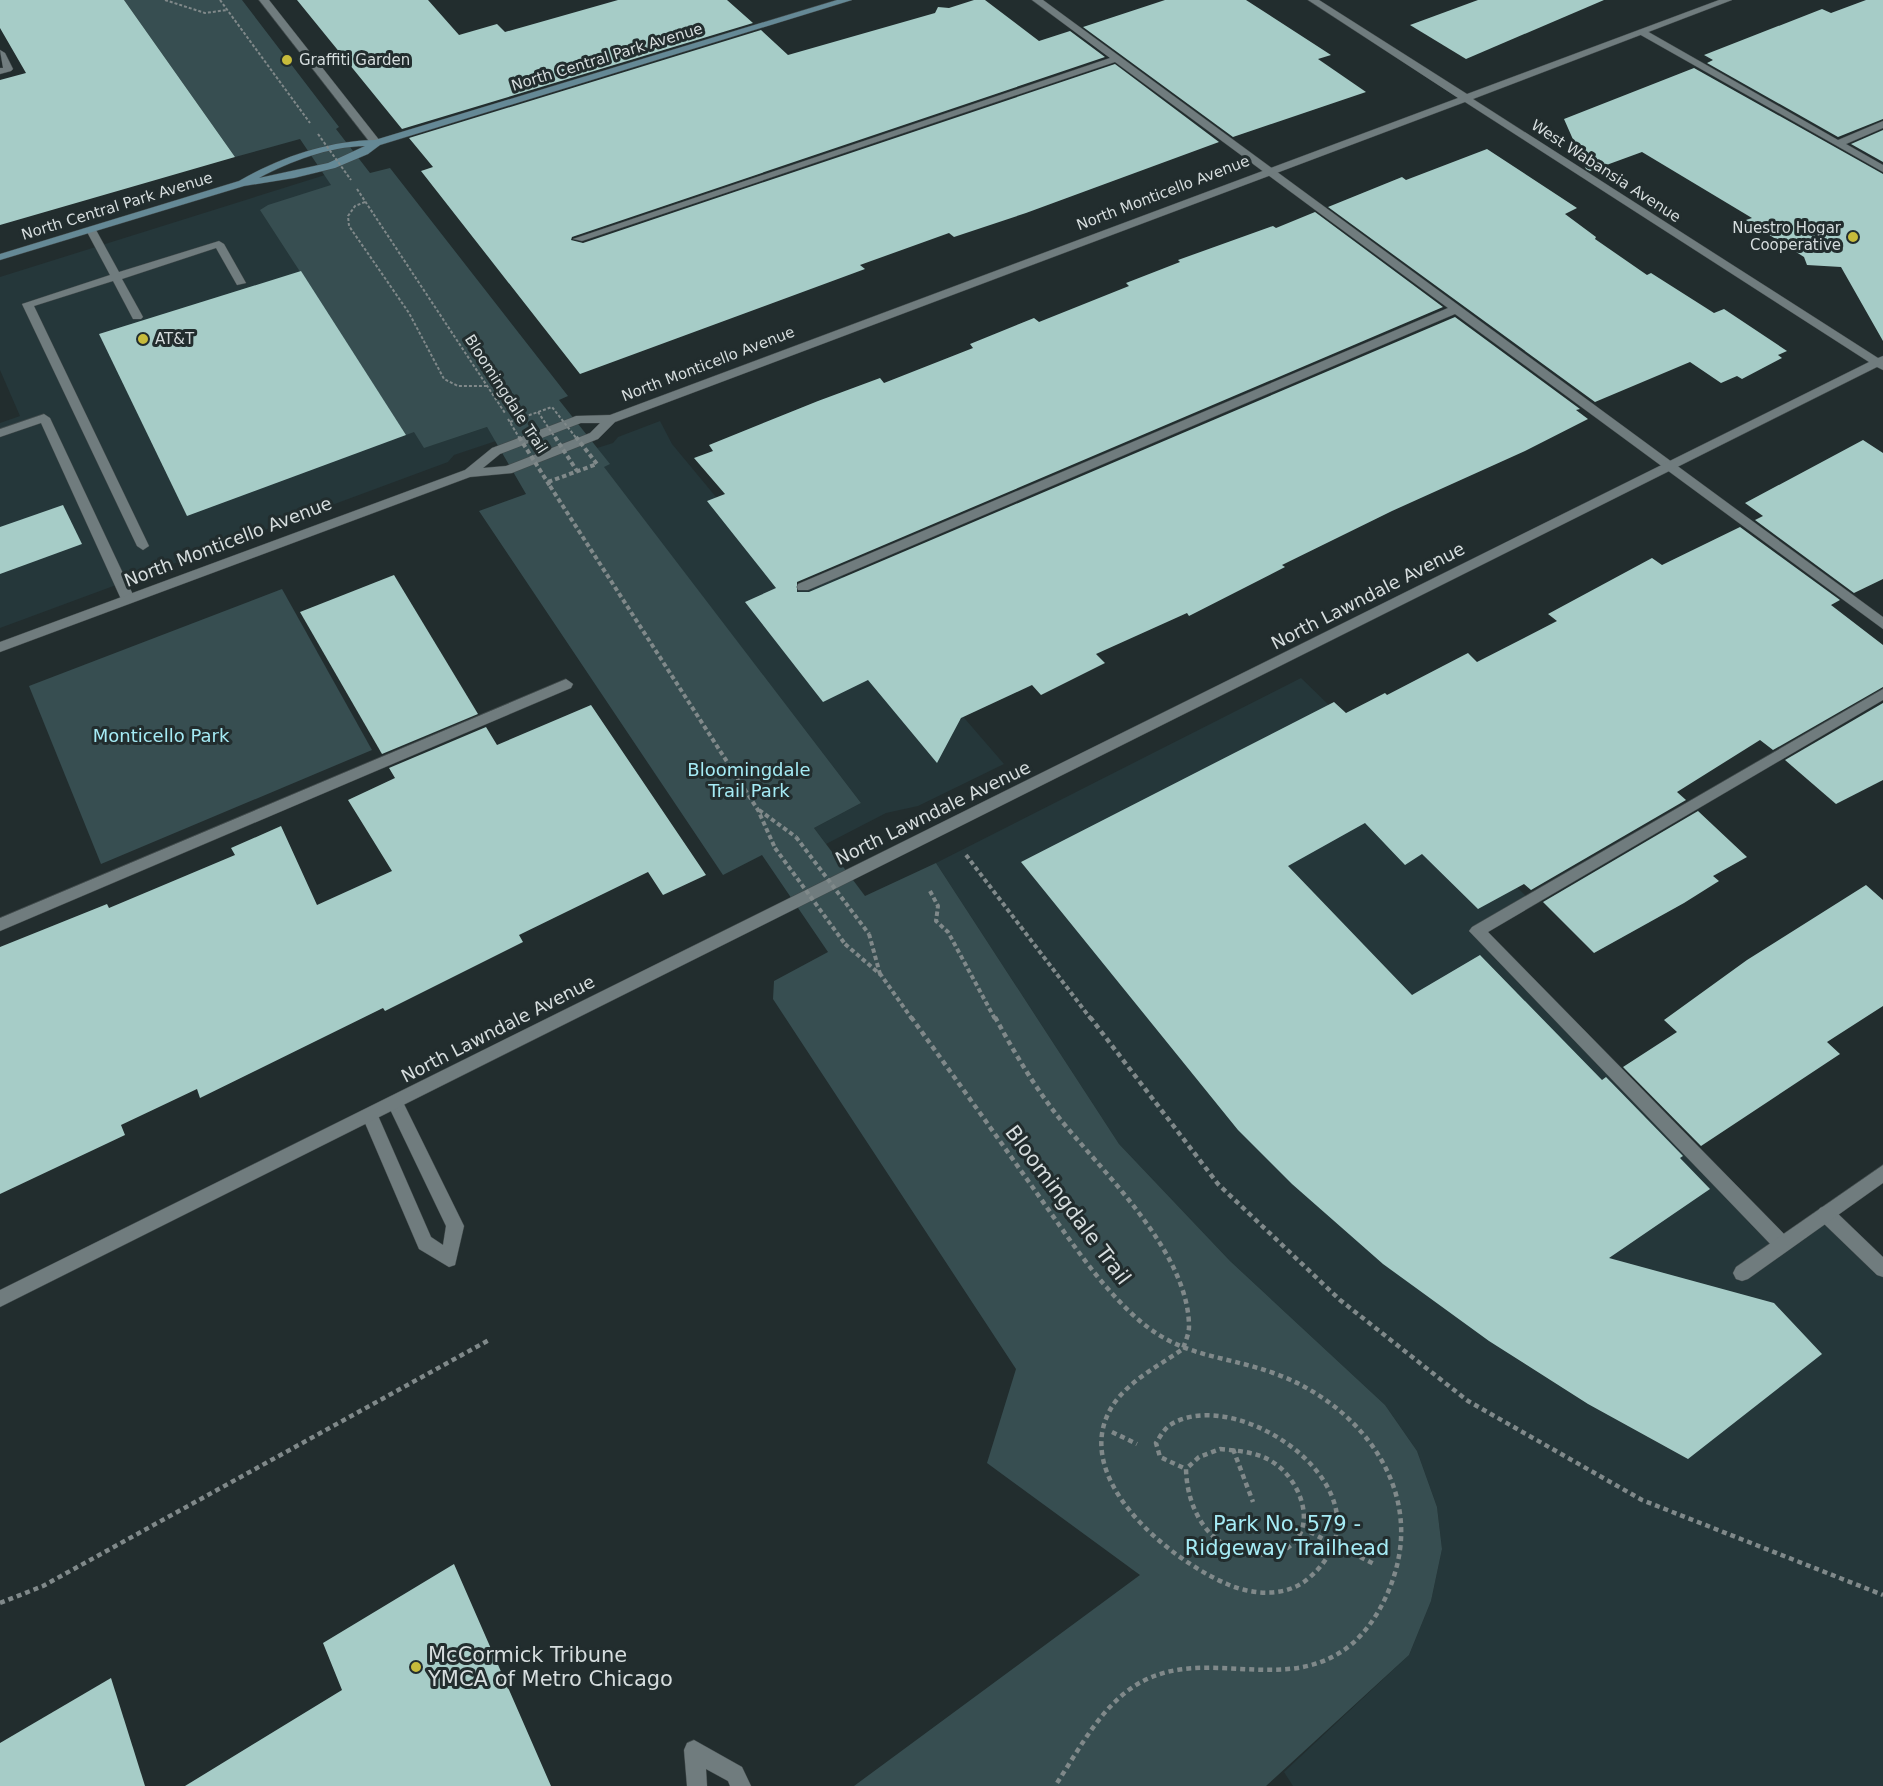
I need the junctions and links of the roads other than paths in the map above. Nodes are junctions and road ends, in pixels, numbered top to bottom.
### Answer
1 (264, 0) edge
2 (847, 0) edge
3 (1037, 0) edge
4 (1313, 0) edge
5 (1727, 0) edge
6 (1642, 32) junction
7 (0, 53) edge
8 (1116, 58) junction
9 (0, 71) edge
10 (1465, 98) junction
11 (1883, 124) edge
12 (376, 143) junction
13 (1839, 143) junction
14 (1883, 168) edge
15 (1269, 171) junction
16 (91, 230) junction
17 (578, 239) dead end
18 (0, 257) edge
19 (116, 277) junction
20 (241, 283) dead end
21 (1456, 309) junction
22 (137, 318) dead end
23 (1881, 363) edge
24 (611, 419) junction
25 (0, 434) edge
26 (1670, 467) junction
27 (469, 473) junction
28 (143, 546) dead end
29 (803, 587) dead end
30 (128, 599) junction
31 (1883, 624) edge
32 (0, 647) edge
33 (566, 684) dead end
34 (1883, 694) edge
35 (0, 925) edge
36 (395, 1103) junction
37 (369, 1116) junction
38 (1883, 1173) edge
39 (1826, 1214) junction
40 (1782, 1244) junction
41 (1883, 1269) edge
42 (1742, 1273) dead end
43 (0, 1299) edge
44 (697, 1786) edge
45 (741, 1786) edge

1 - 12 street
2 - 12 street, North Central Park Avenue
3 - 8 street
4 - 10 street, West Wabansia Avenue
5 - 6 street, North Monticello Avenue
6 - 10 street, North Monticello Avenue
6 - 13 street
7 - 9 street
8 - 15 street
8 - 17 street
10 - 15 street, North Monticello Avenue
10 - 23 street, West Wabansia Avenue
11 - 13 street
12 - 16 street, North Central Park Avenue
13 - 14 street
15 - 21 street
15 - 24 street, North Monticello Avenue
16 - 18 street, North Central Park Avenue
16 - 19 street
19 - 20 street
19 - 22 street
19 - 28 street
21 - 26 street
21 - 29 street
23 - 26 street, North Lawndale Avenue
24 - 27 street, North Monticello Avenue
24 - 27 street, North Monticello Avenue
25 - 30 street
26 - 31 street
26 - 36 street, North Lawndale Avenue
27 - 30 street, North Monticello Avenue
30 - 32 street, North Monticello Avenue
33 - 35 street
34 - 40 street
36 - 37 street, North Lawndale Avenue
36 - 37 street
37 - 43 street, North Lawndale Avenue
38 - 39 street
39 - 40 street
39 - 41 street
40 - 42 street
44 - 45 street

